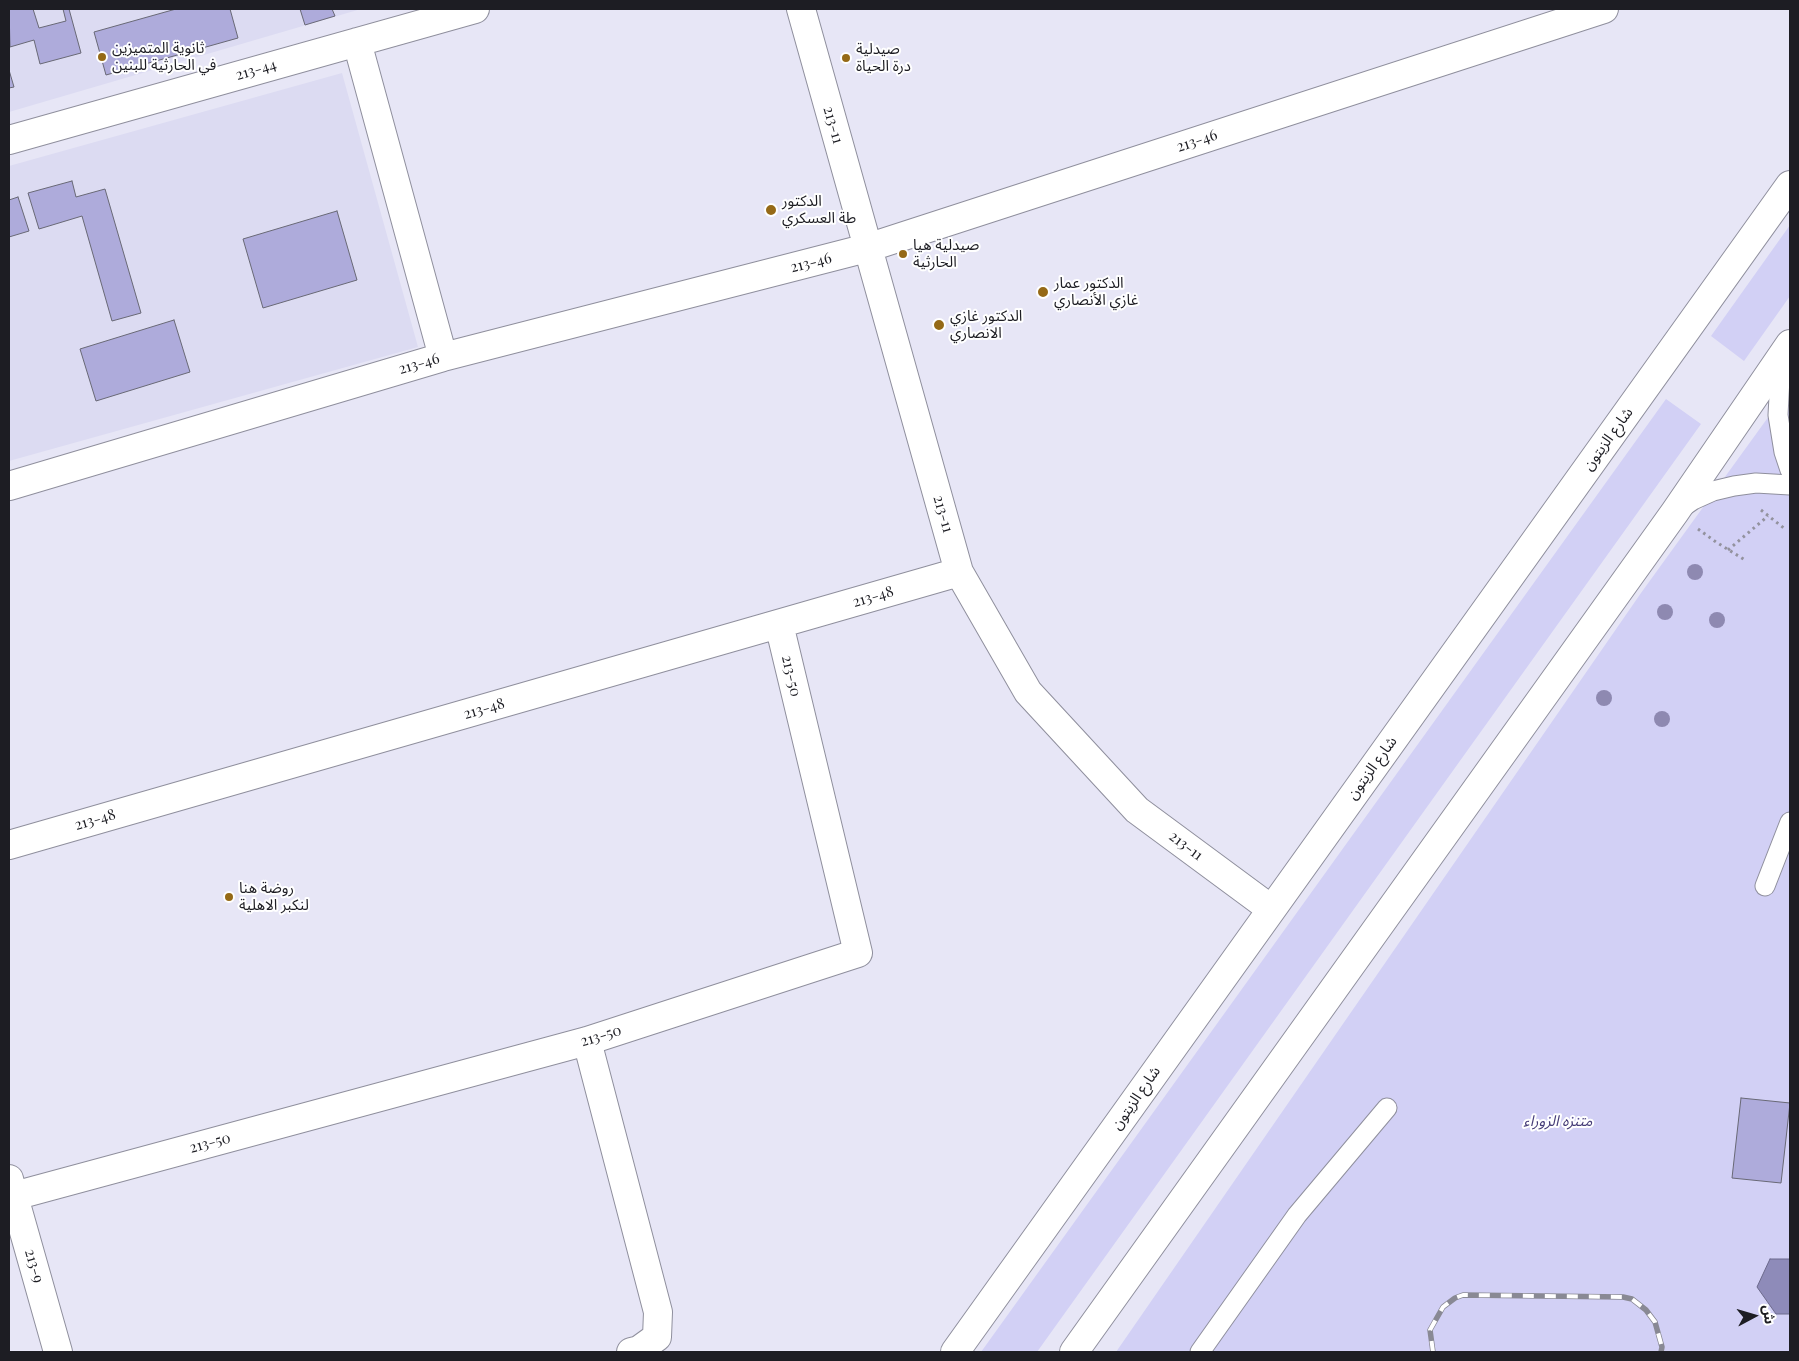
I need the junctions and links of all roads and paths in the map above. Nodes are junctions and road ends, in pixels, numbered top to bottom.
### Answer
1 (475, 9) edge
2 (800, 9) edge
3 (1604, 9) edge
4 (357, 42) junction
5 (9, 140) edge
6 (1790, 185) edge
7 (867, 248) junction
8 (1790, 345) edge
9 (443, 357) junction
10 (1790, 470) edge
11 (9, 486) edge
12 (1790, 486) edge
13 (1675, 512) junction
14 (1785, 529) dead end
15 (1728, 550) junction
16 (1745, 560) dead end
17 (959, 572) junction
18 (779, 624) junction
19 (1790, 822) edge
20 (9, 845) edge
21 (1765, 886) dead end
22 (1270, 909) junction
23 (587, 1041) junction
24 (1388, 1108) dead end
25 (11, 1187) edge
26 (58, 1352) edge
27 (630, 1352) edge
28 (955, 1352) edge
29 (1074, 1352) edge
30 (1200, 1352) edge

1 - 4 street, 213-44
2 - 7 street, 213-11
3 - 7 street, 213-46
4 - 5 street, 213-44
4 - 9 street
6 - 22 street, شارع الزيتون
7 - 9 street, 213-46
7 - 17 street, 213-11
8 - 10 lane
8 - 13 street
9 - 11 street, 213-46
12 - 13 lane
13 - 15 path
13 - 29 street
14 - 15 path
15 - 16 path
17 - 18 street, 213-48
17 - 22 street, 213-11
18 - 20 street, 213-48
18 - 23 street, 213-50
19 - 21 lane
22 - 28 street, شارع الزيتون
23 - 25 street, 213-50
23 - 27 street
24 - 30 lane
25 - 26 street, 213-9

